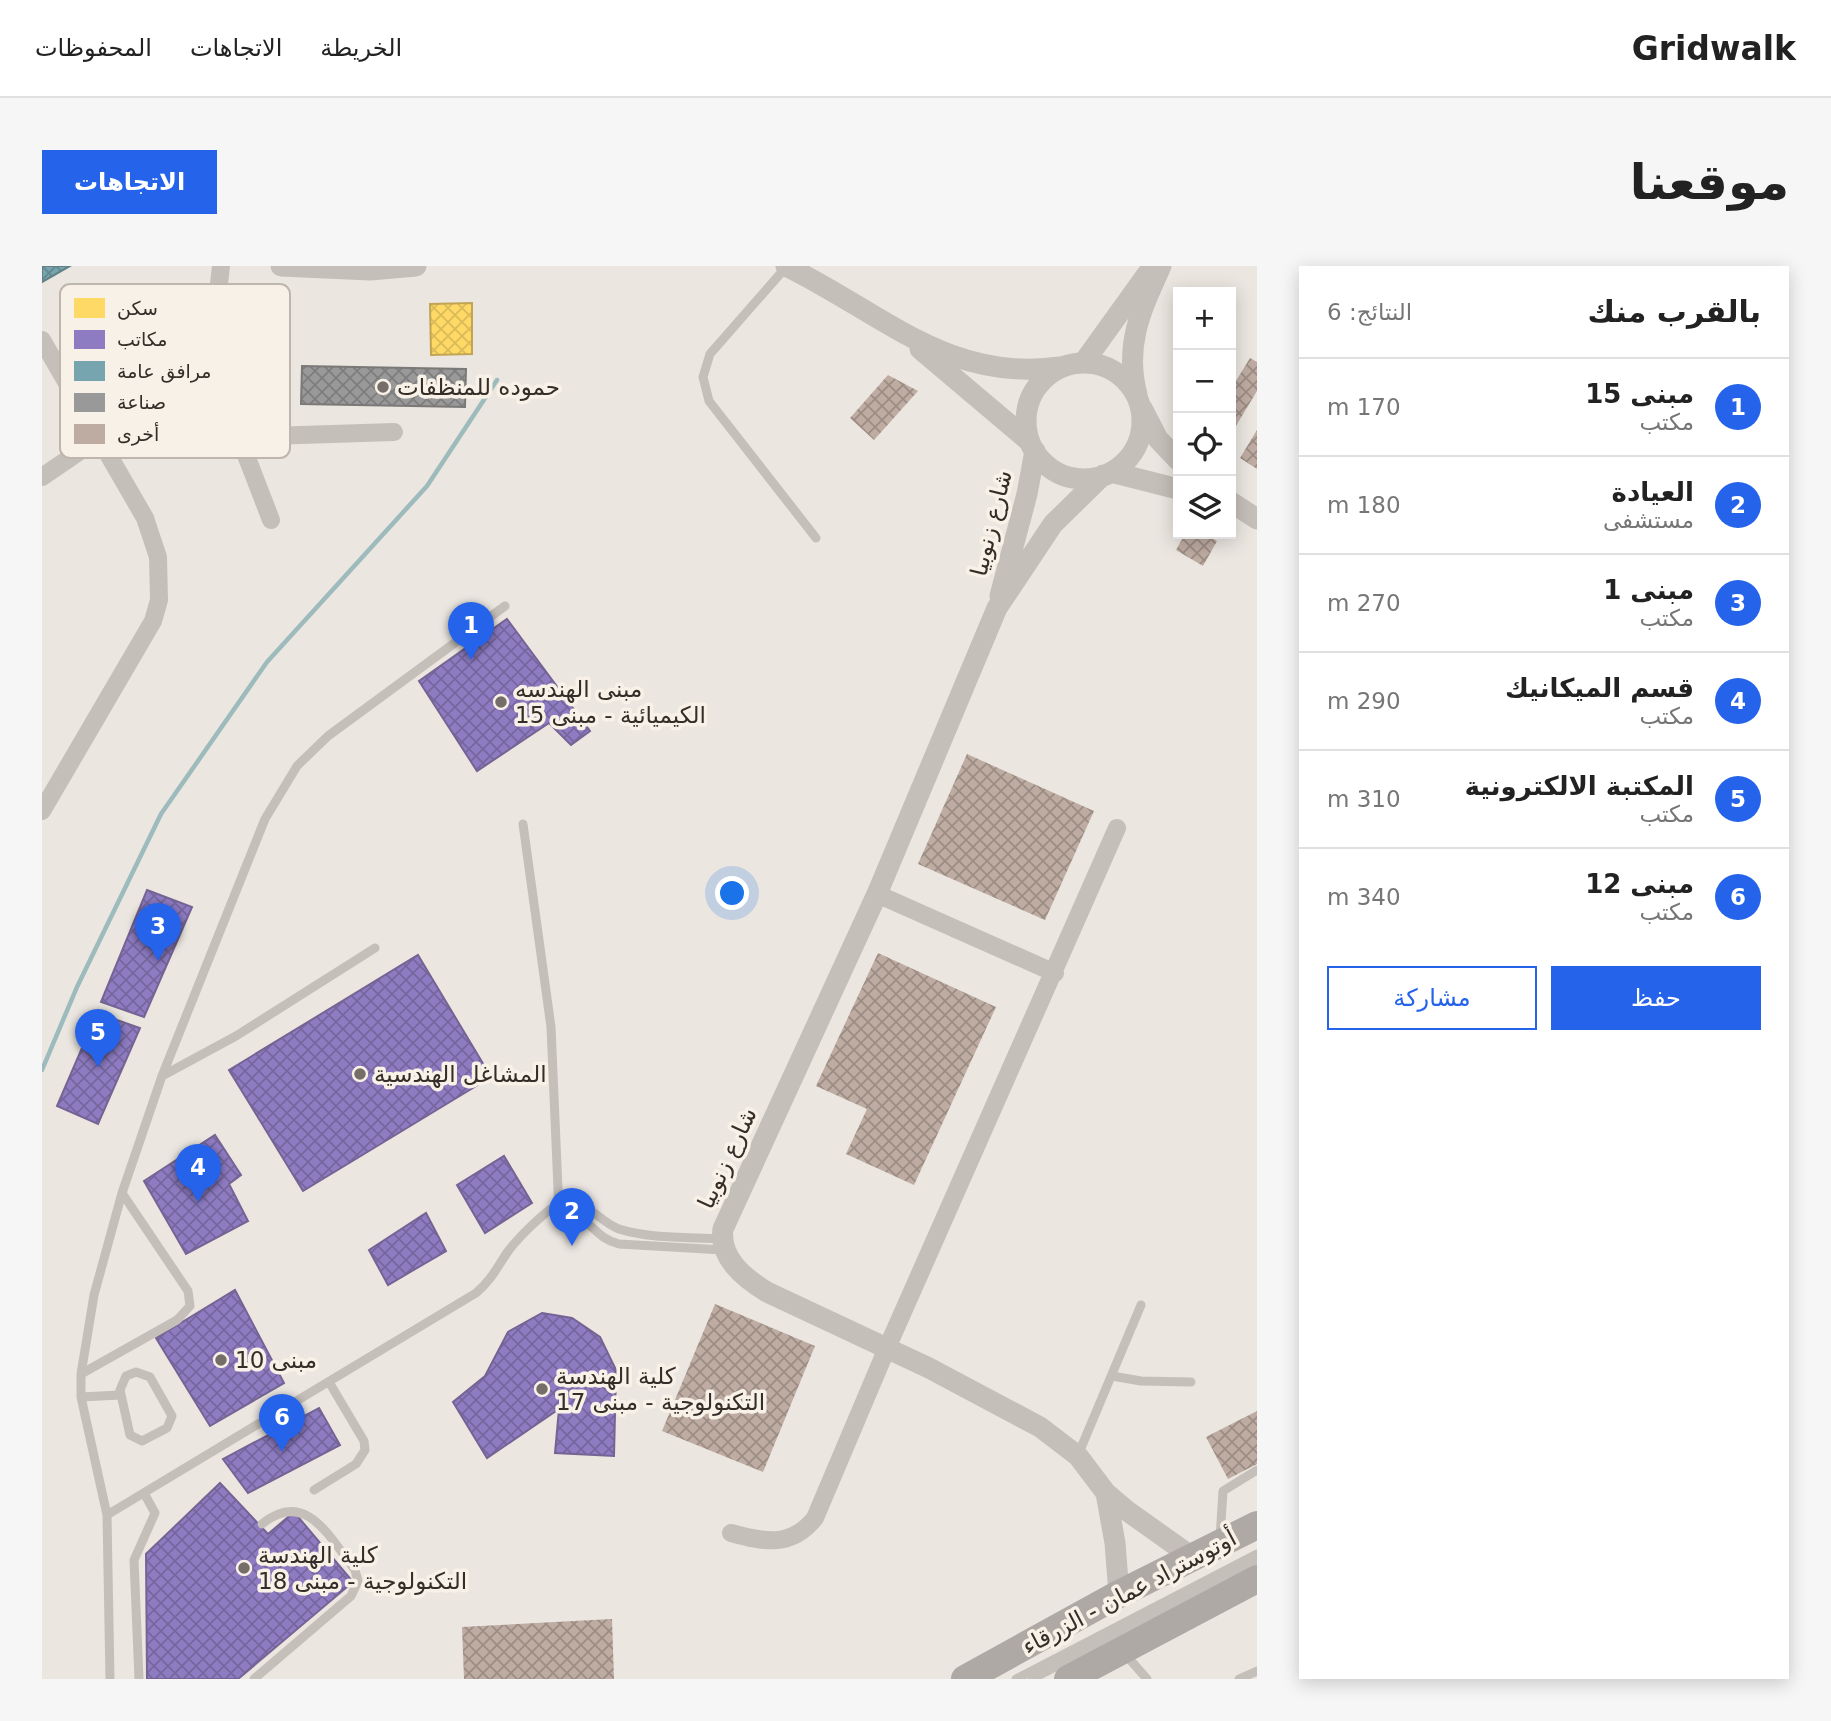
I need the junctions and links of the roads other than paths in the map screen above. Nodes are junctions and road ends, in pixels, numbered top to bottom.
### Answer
1 (221, 266) edge
2 (281, 266) edge
3 (416, 266) edge
4 (786, 266) edge
5 (1153, 266) edge
6 (1161, 266) edge
7 (219, 284) edge
8 (903, 334) junction
9 (42, 340) edge
10 (1075, 364) junction
11 (60, 371) edge
12 (1140, 403) junction
13 (394, 432) dead end
14 (290, 435) edge
15 (1032, 447) junction
16 (1173, 456) edge
17 (70, 458) edge
18 (110, 458) edge
19 (248, 458) edge
20 (1173, 466) edge
21 (1107, 473) junction
22 (42, 477) edge
23 (1157, 482) junction
24 (1173, 487) edge
25 (271, 520) dead end
26 (816, 538) dead end
27 (505, 607) dead end
28 (998, 608) junction
29 (42, 811) edge
30 (523, 824) dead end
31 (1117, 828) dead end
32 (877, 894) junction
33 (375, 948) dead end
34 (1055, 973) junction
35 (162, 1076) junction
36 (122, 1193) junction
37 (555, 1209) junction
38 (617, 1228) junction
39 (642, 1233) junction
40 (614, 1243) junction
41 (722, 1245) junction
42 (641, 1246) junction
43 (1141, 1305) dead end
44 (887, 1348) junction
45 (81, 1374) junction
46 (1112, 1376) junction
47 (1191, 1381) dead end
48 (329, 1382) junction
49 (120, 1395) junction
50 (81, 1397) junction
51 (1078, 1456) junction
52 (1257, 1470) edge
53 (314, 1490) dead end
54 (144, 1493) junction
55 (1106, 1493) junction
56 (107, 1515) junction
57 (262, 1524) dead end
58 (1257, 1525) edge
59 (731, 1533) dead end
60 (1220, 1542) junction
61 (1257, 1554) edge
62 (1192, 1557) junction
63 (1257, 1562) edge
64 (1246, 1587) edge
65 (1119, 1594) junction
66 (1122, 1650) junction
67 (1257, 1671) edge
68 (1084, 1673) edge
69 (110, 1679) edge
70 (139, 1679) edge
71 (254, 1679) edge
72 (965, 1679) edge
73 (1016, 1679) edge
74 (1032, 1679) edge
75 (1147, 1679) edge
76 (1239, 1679) edge

1 - 7 street
2 - 3 street
4 - 8 street
4 - 26 lane
5 - 10 street
6 - 12 street
8 - 10 street
8 - 15 street
9 - 11 street
10 - 12 street
10 - 15 street
12 - 16 street
12 - 21 street
13 - 14 street
15 - 21 street
15 - 28 street, شارع زنوبيا
17 - 22 street
18 - 29 street
19 - 25 street
20 - 23 street
21 - 23 street
21 - 28 street, شارع زنوبيا
23 - 24 street
27 - 35 lane
28 - 32 street, شارع زنوبيا
30 - 37 lane
31 - 34 street
32 - 34 street
32 - 41 street, شارع زنوبيا
33 - 35 lane
34 - 44 street
35 - 36 lane
36 - 45 lane
36 - 45 lane
37 - 38 lane
37 - 40 lane
37 - 48 lane
38 - 39 lane
38 - 40 lane
39 - 41 lane
39 - 42 lane
40 - 42 lane
41 - 42 lane
41 - 44 street
43 - 46 lane
44 - 51 street
44 - 59 street
45 - 50 lane
46 - 47 lane
46 - 51 lane
48 - 53 lane
48 - 54 lane
49 - 49 lane
49 - 50 lane
50 - 56 lane
51 - 55 street
52 - 60 lane
54 - 56 lane
54 - 70 lane
55 - 62 street
55 - 65 street
56 - 69 lane
57 - 71 lane
58 - 60 highway, أوتوستراد عمان - الزرقاء
60 - 62 highway, أوتوستراد عمان - الزرقاء
61 - 73 lane
62 - 65 highway, أوتوستراد عمان - الزرقاء
63 - 74 lane
64 - 66 highway, أوتوستراد عمان - الزرقاء
65 - 72 highway, أوتوستراد عمان - الزرقاء
66 - 68 highway, أوتوستراد عمان - الزرقاء
66 - 75 lane
67 - 76 lane

